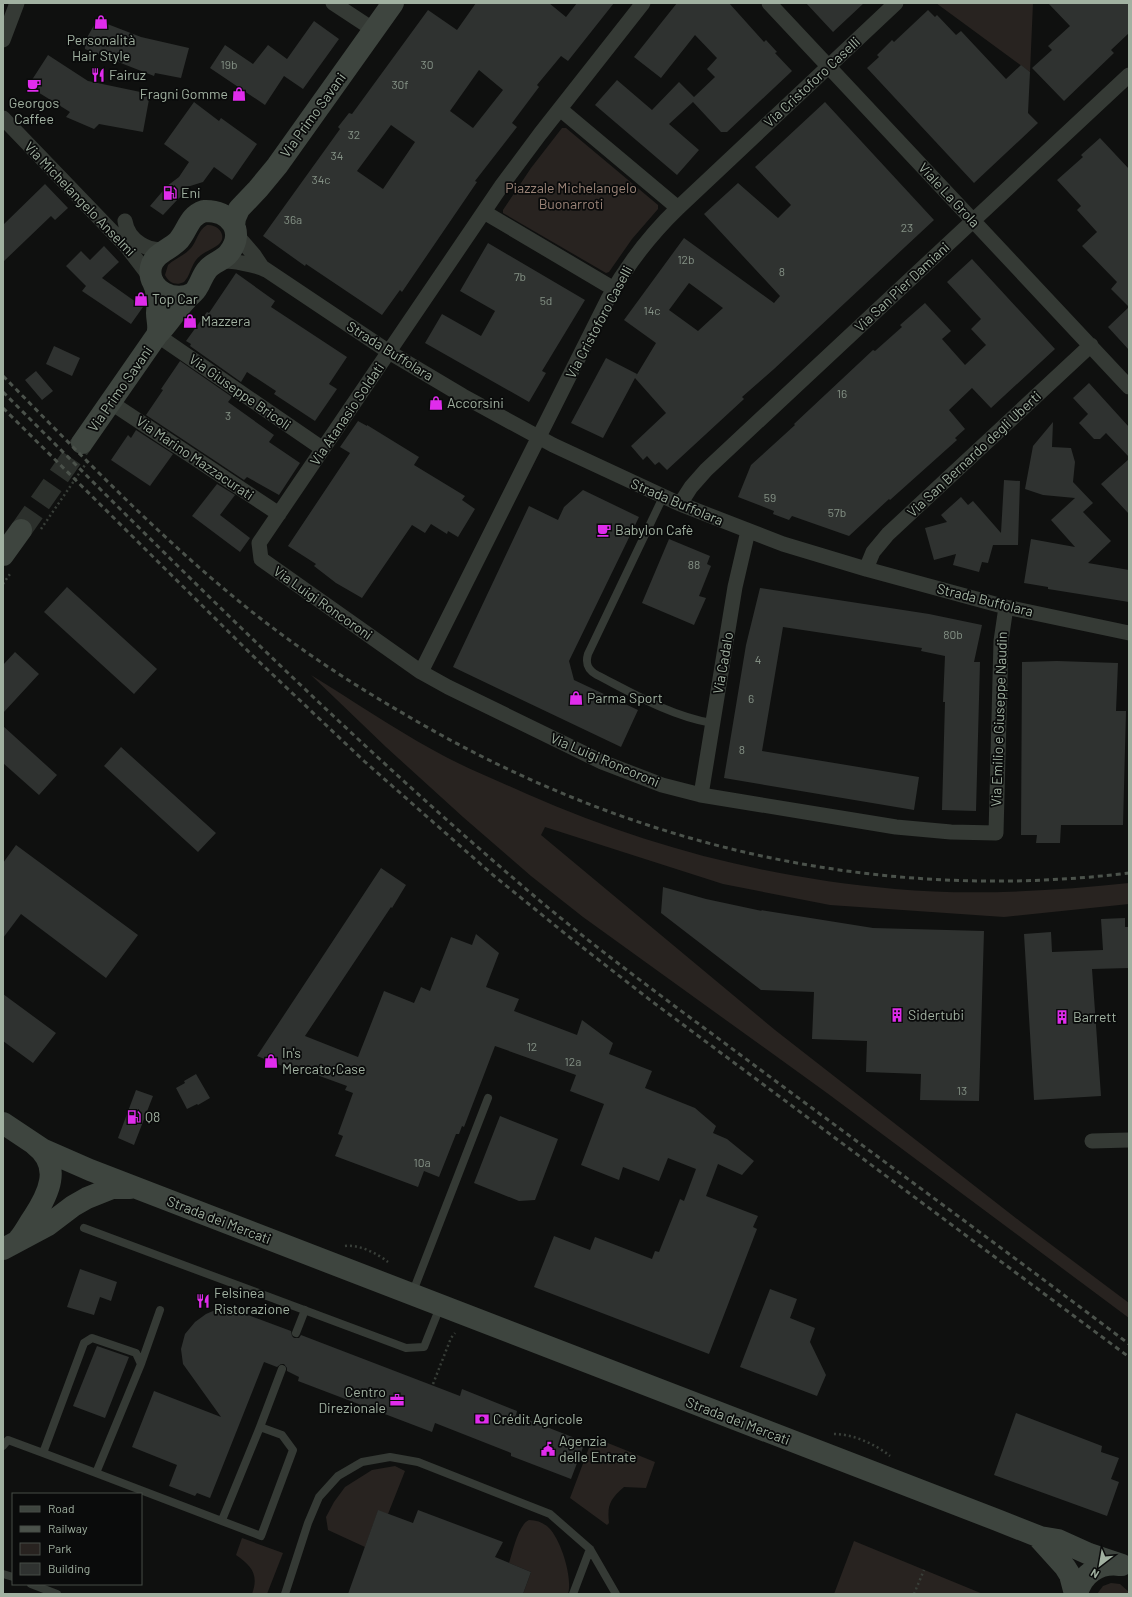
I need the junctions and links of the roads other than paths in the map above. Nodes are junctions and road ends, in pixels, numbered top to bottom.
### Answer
1 (18, 3) edge
2 (333, 3) edge
3 (393, 3) edge
4 (643, 3) edge
5 (769, 3) edge
6 (896, 3) edge
7 (374, 30) junction
8 (3, 40) edge
9 (829, 67) junction
10 (1129, 75) edge
11 (560, 109) junction
12 (3, 118) edge
13 (678, 208) junction
14 (484, 212) junction
15 (973, 220) junction
16 (125, 221) dead end
17 (234, 226) junction
18 (167, 249) junction
19 (217, 262) junction
20 (266, 270) junction
21 (153, 282) junction
22 (614, 289) junction
23 (193, 294) junction
24 (157, 335) junction
25 (1090, 346) junction
26 (389, 352) junction
27 (1129, 387) edge
28 (110, 402) junction
29 (539, 437) junction
30 (323, 449) junction
31 (86, 451) tunnel mouth
32 (663, 497) junction
33 (680, 504) junction
34 (279, 514) junction
35 (748, 531) junction
36 (29, 533) tunnel mouth
37 (3, 555) edge
38 (262, 559) joint
39 (866, 569) junction
40 (1006, 606) junction
41 (1129, 633) edge
42 (421, 672) junction
43 (712, 723) junction
44 (701, 795) junction
45 (996, 832) joint
46 (488, 1098) dead end
47 (3, 1123) edge
48 (1129, 1140) edge
49 (1092, 1141) dead end
50 (32, 1143) junction
51 (145, 1192) junction
52 (84, 1228) dead end
53 (10, 1245) edge
54 (412, 1294) junction
55 (440, 1306) junction
56 (160, 1310) dead end
57 (305, 1310) junction
58 (296, 1333) dead end
59 (141, 1364) junction
60 (282, 1369) dead end
61 (260, 1427) junction
62 (3, 1446) edge
63 (43, 1453) junction
64 (96, 1473) junction
65 (222, 1520) junction
66 (1037, 1536) junction
67 (590, 1549) junction
68 (1125, 1567) edge
69 (33, 1585) edge
70 (57, 1594) edge
71 (284, 1594) edge
72 (574, 1594) edge
73 (616, 1594) edge
74 (1076, 1594) edge

1 - 8 street
2 - 7 street
3 - 7 street, Via Primo Savani
4 - 11 street
5 - 9 street, Viale La Grola
6 - 9 street, Via Cristoforo Caselli
7 - 17 street, Via Primo Savani
9 - 13 street, Via Cristoforo Caselli
9 - 15 street, Viale La Grola
10 - 15 street, Via San Pier Damiani
11 - 13 street
11 - 14 street
12 - 21 street, Via Michelangelo Anselmi
13 - 22 street, Via Cristoforo Caselli
14 - 22 street
14 - 26 street, Via Atanasio Soldati
15 - 25 street, Viale La Grola
15 - 33 street, Via San Pier Damiani
16 - 18 street, Via Michelangelo Anselmi
17 - 18 street, Via Primo Savani
17 - 19 street, Via Primo Savani
17 - 20 street, Strada Buffolara
18 - 21 street, Via Primo Savani
19 - 20 street, Strada Buffolara
19 - 23 street, Via Primo Savani
20 - 26 street, Strada Buffolara
21 - 23 street
21 - 24 street, Via Primo Savani
22 - 29 street, Via Cristoforo Caselli
23 - 24 street, Via Primo Savani
24 - 28 street, Via Primo Savani
24 - 30 street, Via Giuseppe Bricoli
25 - 27 street, Viale La Grola
25 - 39 street, Via San Bernardo degli Uberti
26 - 29 street, Strada Buffolara
26 - 30 street, Via Atanasio Soldati
28 - 31 street, Via Primo Savani
28 - 34 street, Via Marino Mazzacurati
29 - 32 street, Strada Buffolara
29 - 42 street, Via Cristoforo Caselli
30 - 34 street, Via Atanasio Soldati
32 - 33 street, Strada Buffolara
32 - 43 lane
33 - 35 street, Strada Buffolara
34 - 38 street, Via Atanasio Soldati
35 - 39 street, Strada Buffolara
35 - 43 street, Via Cadalo
36 - 37 street
38 - 42 street, Via Luigi Roncoroni
39 - 40 street, Strada Buffolara
40 - 41 street, Strada Buffolara
40 - 45 street, Via Emilio e Giuseppe Naudin
42 - 44 street, Via Luigi Roncoroni
43 - 44 street, Via Cadalo
44 - 45 street, Via Luigi Roncoroni
46 - 54 lane
47 - 50 street, Strada dei Mercati
48 - 49 street
50 - 51 street, Strada dei Mercati
50 - 53 street
51 - 53 street
51 - 54 street, Strada dei Mercati
52 - 57 lane
54 - 55 street, Strada dei Mercati
55 - 57 lane
55 - 66 street, Strada dei Mercati
56 - 59 lane
57 - 58 lane
59 - 63 lane
59 - 64 lane
60 - 61 lane
61 - 65 lane
61 - 65 lane
62 - 63 lane
63 - 64 lane
64 - 65 lane
66 - 68 street, Strada dei Mercati
66 - 74 street, Strada dei Mercati
67 - 71 lane
67 - 72 lane
67 - 73 lane
68 - 74 street, Strada dei Mercati
69 - 70 lane

